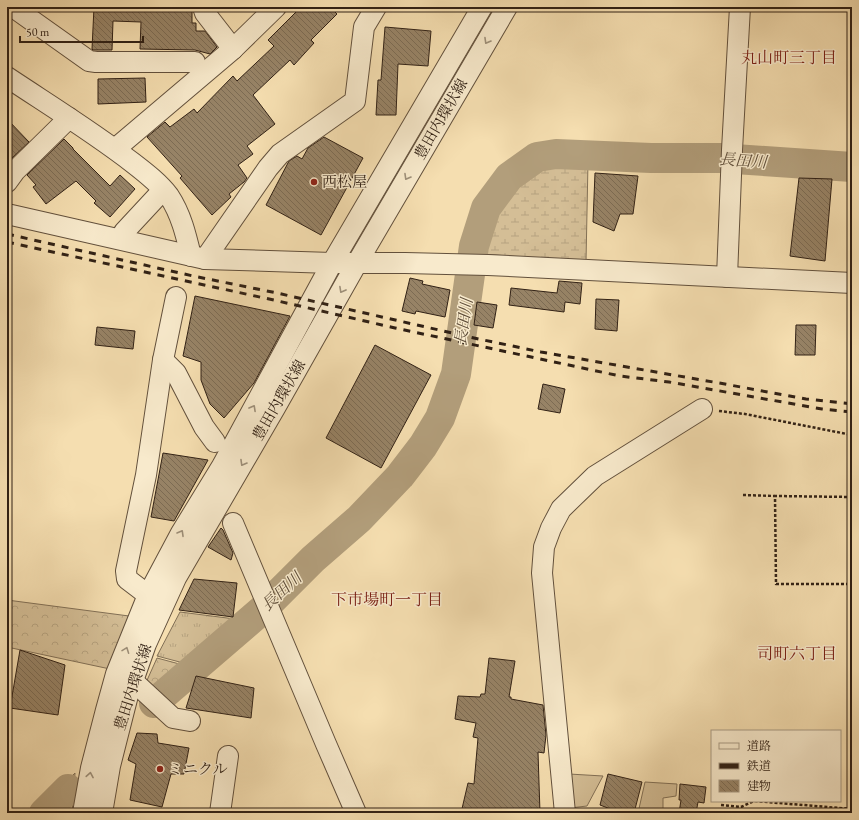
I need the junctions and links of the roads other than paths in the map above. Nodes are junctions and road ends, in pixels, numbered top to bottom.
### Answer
1 (13, 7) edge
2 (203, 7) edge
3 (276, 7) edge
4 (376, 7) edge
5 (482, 7) edge
6 (507, 7) edge
7 (740, 7) edge
8 (233, 49) junction
9 (196, 62) dead end
10 (7, 77) edge
11 (69, 118) junction
12 (115, 149) junction
13 (7, 182) edge
14 (163, 190) junction
15 (7, 214) edge
16 (124, 232) dead end
17 (198, 257) junction
18 (332, 263) junction
19 (357, 263) junction
20 (727, 277) junction
21 (852, 283) edge
22 (176, 297) dead end
23 (163, 360) junction
24 (702, 408) road end
25 (214, 442) dead end
26 (233, 523) dead end
27 (148, 595) junction
28 (137, 685) junction
29 (182, 719) dead end
30 (228, 756) dead end
31 (83, 813) edge
32 (102, 813) edge
33 (220, 813) edge
34 (356, 813) edge
35 (565, 813) edge

1 - 9 street
2 - 8 street
3 - 8 street
4 - 17 street
5 - 18 street, 豊田内環状線
6 -> 19 street, 豊田内環状線
7 - 20 street
8 - 12 street
10 - 11 street
11 - 12 street
11 - 13 street
12 - 14 street
14 - 16 street
14 - 17 street
15 - 17 street
17 - 18 street
18 - 19 street
27 -> 18 street, 豊田内環状線
19 - 20 street
19 -> 28 street, 豊田内環状線
20 - 21 street
22 - 23 street
23 - 25 street
23 - 27 street
24 - 35 street
26 - 34 street
31 -> 27 street, 豊田内環状線
28 - 29 street
28 - 32 street, 豊田内環状線
30 - 33 street

